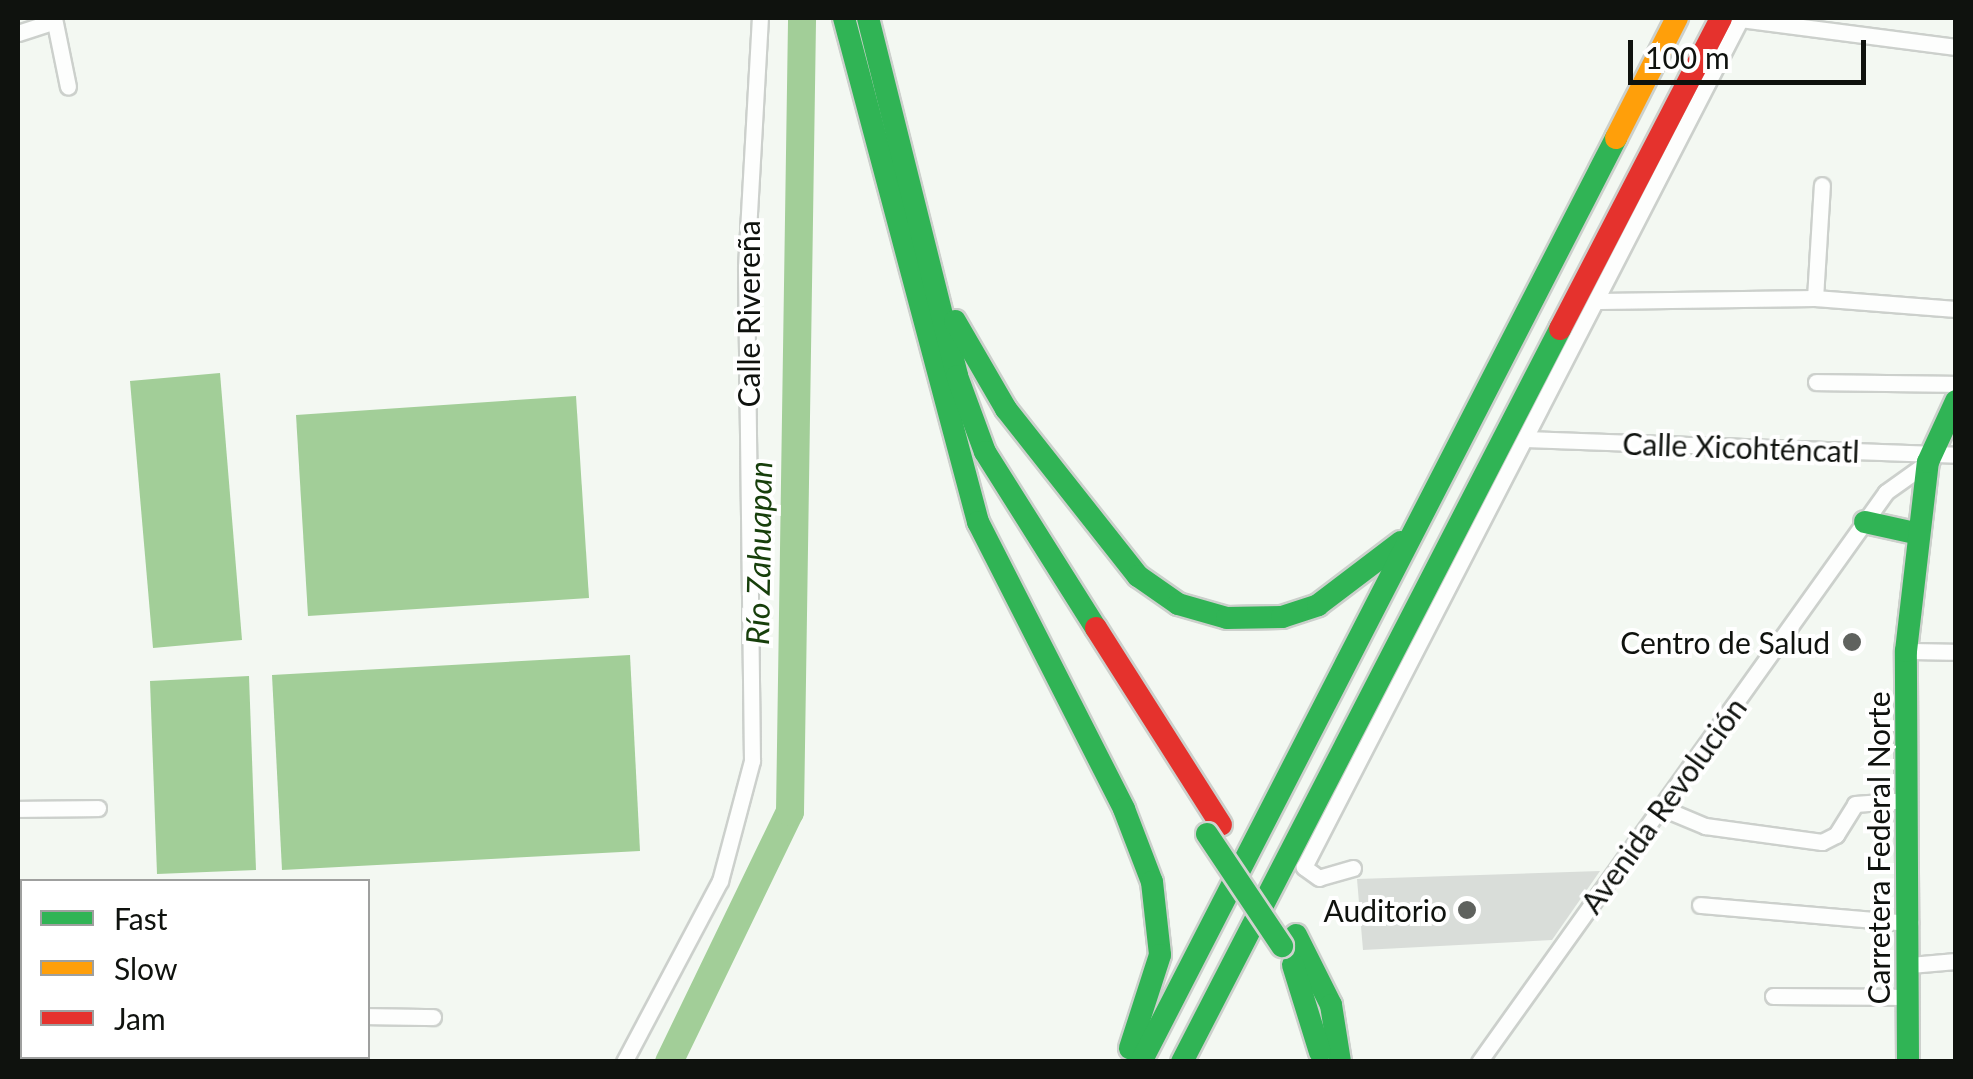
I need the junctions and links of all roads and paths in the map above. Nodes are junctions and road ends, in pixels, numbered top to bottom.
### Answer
1 (760, 18) edge
2 (868, 18) edge
3 (1677, 18) edge
4 (1734, 18) edge
5 (54, 19) edge
6 (844, 22) edge
7 (18, 32) edge
8 (1956, 47) edge
9 (68, 87) dead end
10 (1822, 185) dead end
11 (926, 261) junction
12 (1815, 298) junction
13 (1599, 301) junction
14 (1956, 310) edge
15 (1816, 382) dead end
16 (1956, 384) edge
17 (943, 400) junction
18 (1956, 402) edge
19 (1526, 438) junction
20 (1956, 455) edge
21 (1928, 459) junction
22 (1865, 522) junction
23 (1418, 525) junction
24 (1915, 534) junction
25 (1906, 651) junction
26 (1956, 652) edge
27 (1908, 800) junction
28 (98, 808) dead end
29 (1662, 808) junction
30 (18, 809) edge
31 (1214, 830) junction
32 (1354, 868) dead end
33 (1700, 905) dead end
34 (1910, 923) junction
35 (1289, 940) junction
36 (1956, 962) edge
37 (1910, 965) junction
38 (1772, 996) dead end
39 (1910, 996) junction
40 (370, 1016) edge
41 (432, 1017) dead end
42 (624, 1062) edge
43 (1126, 1062) edge
44 (1140, 1062) edge
45 (1182, 1062) edge
46 (1322, 1062) edge
47 (1340, 1062) edge
48 (1479, 1062) edge
49 (1908, 1062) edge

1 - 42 street, Calle Rivereña
2 - 11 main road
3 - 23 main road
4 - 8 street
4 - 13 street
4 - 45 main road
5 - 7 street
5 - 9 street
6 - 17 main road
10 - 12 street
11 - 23 main road
11 - 31 main road
12 - 13 street
12 - 14 street
13 - 19 street
15 - 16 street
17 - 31 main road
17 - 43 main road
18 - 21 main road, Carretera Federal Norte
19 - 21 street, Calle Xicohténcatl
19 - 32 street
20 - 21 street, Calle Xicohténcatl
21 - 22 street, Avenida Revolución
21 - 24 main road, Carretera Federal Norte
22 - 24 main road
22 - 29 street, Avenida Revolución
23 - 44 main road
24 - 25 main road, Carretera Federal Norte
25 - 26 street
25 - 27 main road, Carretera Federal Norte
27 - 29 street
27 - 34 main road, Carretera Federal Norte
28 - 30 street
29 - 48 street, Avenida Revolución
31 - 35 main road
33 - 34 street
34 - 37 main road, Carretera Federal Norte
35 - 46 main road
35 - 47 main road
36 - 37 street
37 - 39 main road, Carretera Federal Norte
38 - 39 street
39 - 49 main road, Carretera Federal Norte
40 - 41 street

